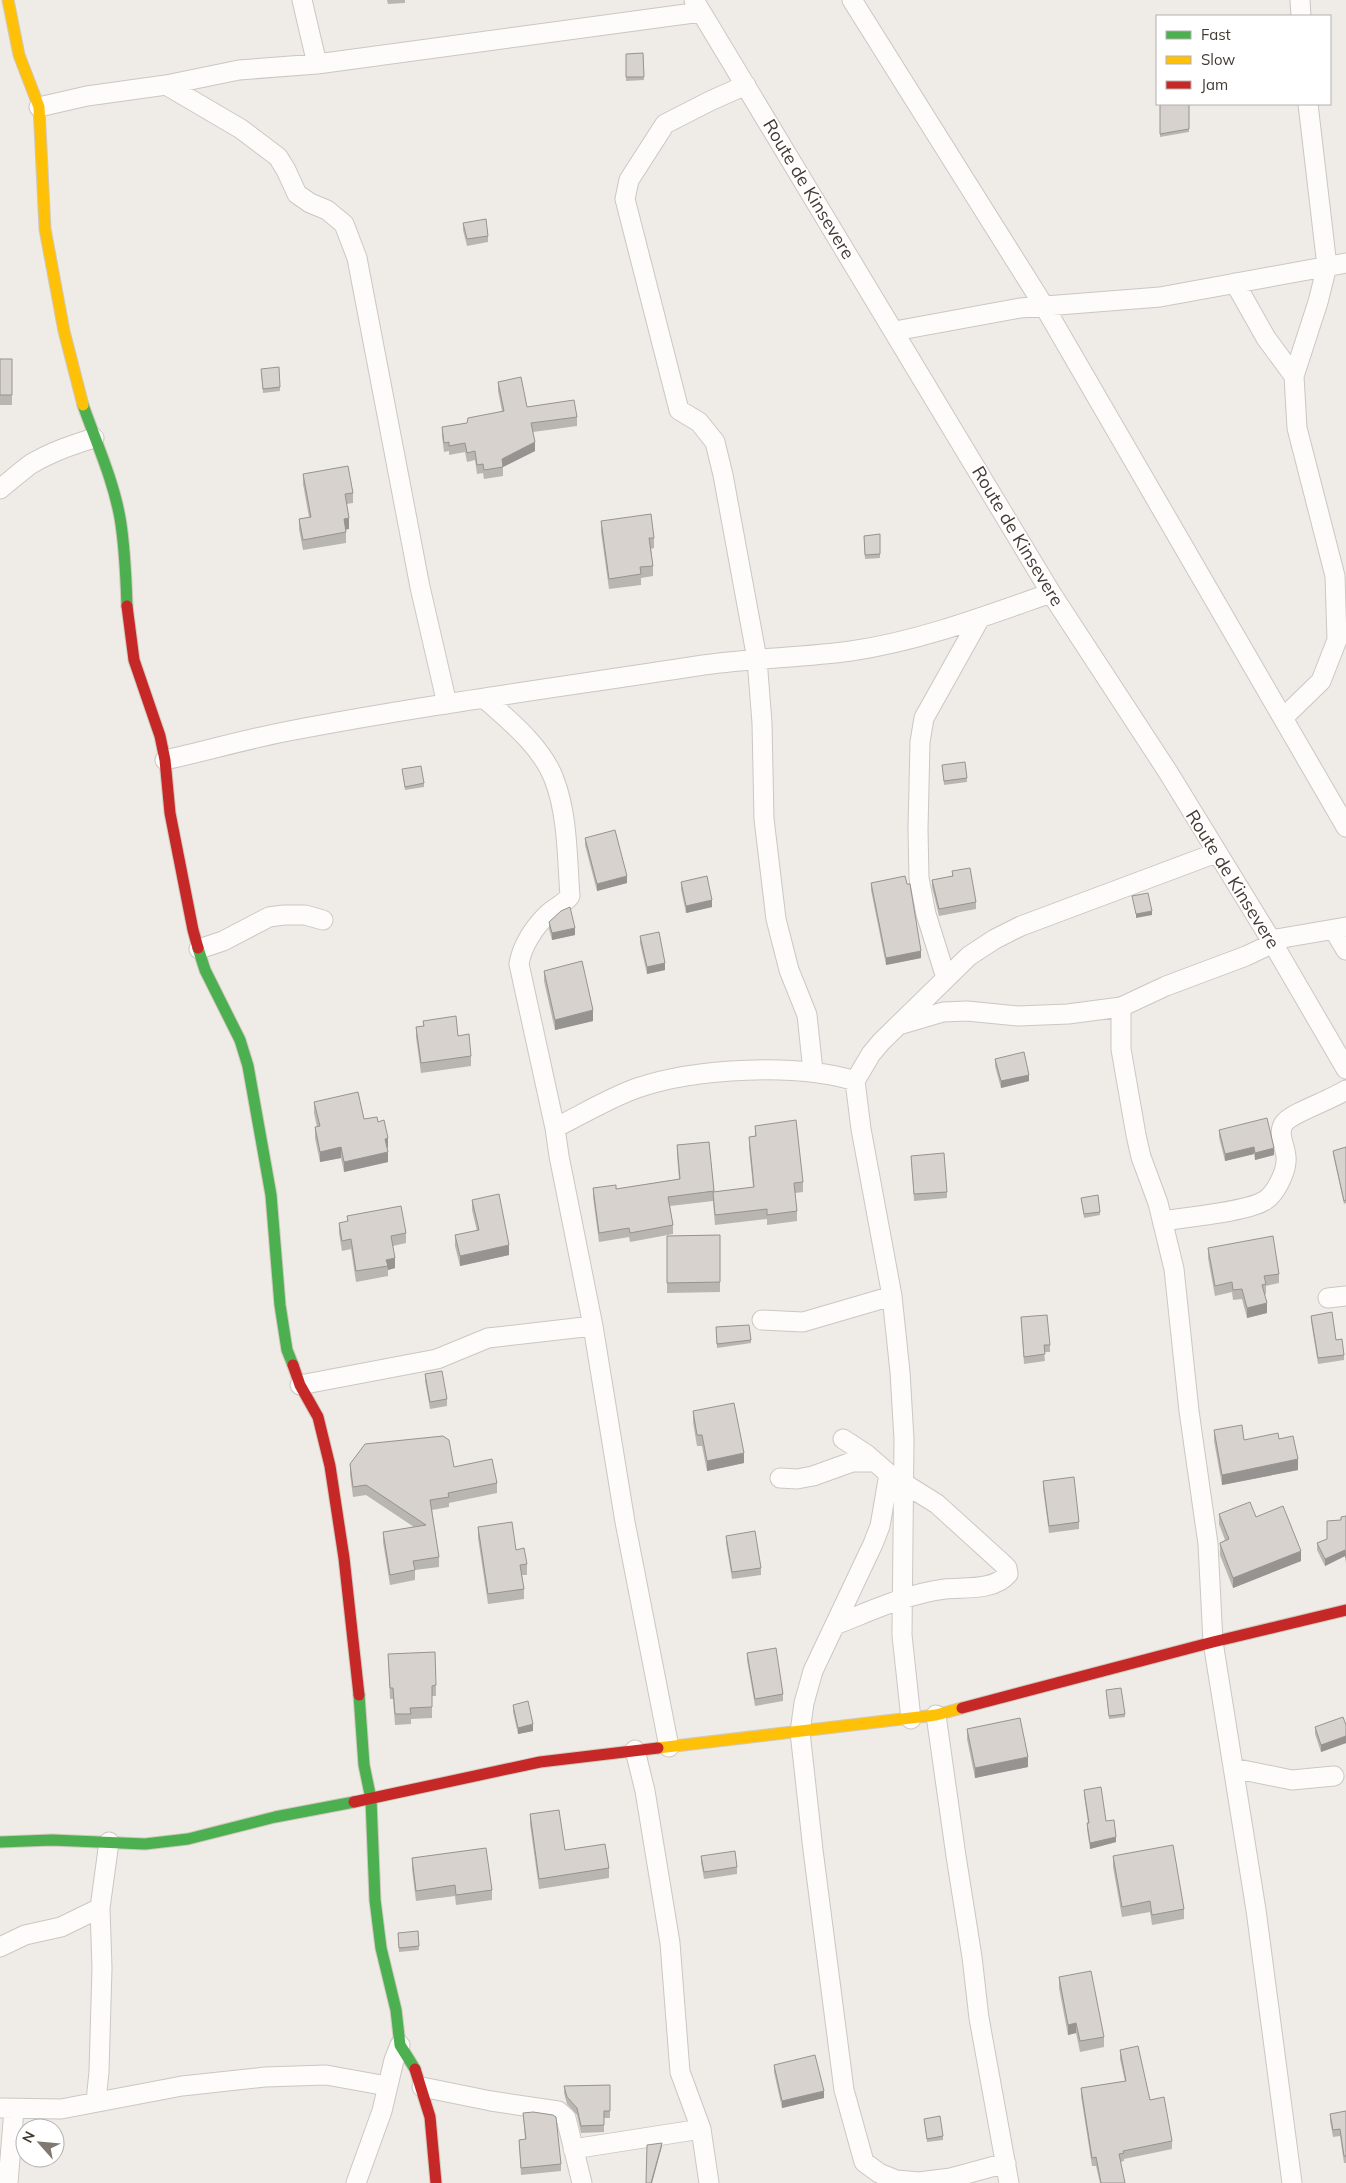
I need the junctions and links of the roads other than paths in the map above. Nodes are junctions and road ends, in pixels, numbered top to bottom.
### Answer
1 (8, 0) edge
2 (302, 0) edge
3 (852, 0) edge
4 (1300, 0) edge
5 (697, 6) edge
6 (1301, 15) edge
7 (0, 50) edge
8 (19, 54) junction
9 (316, 64) junction
10 (166, 85) junction
11 (746, 85) junction
12 (1308, 105) edge
13 (39, 107) junction
14 (1346, 263) edge
15 (1327, 266) junction
16 (1235, 283) junction
17 (1044, 306) junction
18 (894, 331) junction
19 (1294, 376) junction
20 (94, 438) junction
21 (0, 489) edge
22 (1051, 593) junction
23 (980, 618) junction
24 (757, 659) junction
25 (485, 698) junction
26 (447, 704) junction
27 (1283, 718) junction
28 (165, 760) junction
29 (1346, 828) edge
30 (1216, 853) junction
31 (322, 920) dead end
32 (1340, 928) edge
33 (1271, 940) junction
34 (199, 949) junction
35 (1346, 950) edge
36 (946, 978) junction
37 (1121, 1007) junction
38 (896, 1026) junction
39 (1346, 1069) edge
40 (813, 1071) junction
41 (856, 1081) junction
42 (1346, 1090) edge
43 (555, 1128) junction
44 (1163, 1221) junction
45 (892, 1296) junction
46 (762, 1320) dead end
47 (593, 1326) junction
48 (300, 1385) junction
49 (842, 1439) dead end
50 (889, 1474) junction
51 (780, 1478) dead end
52 (902, 1598) junction
53 (1346, 1610) edge
54 (835, 1625) junction
55 (1213, 1642) junction
56 (936, 1715) junction
57 (911, 1719) junction
58 (800, 1732) junction
59 (669, 1747) junction
60 (635, 1750) junction
61 (1233, 1768) junction
62 (1334, 1776) dead end
63 (371, 1799) junction
64 (0, 1842) edge
65 (109, 1842) junction
66 (100, 1908) junction
67 (0, 1947) edge
68 (400, 2045) junction
69 (387, 2086) junction
70 (422, 2087) junction
71 (96, 2102) junction
72 (7, 2108) edge
73 (701, 2129) junction
74 (573, 2149) junction
75 (1006, 2163) junction
76 (8, 2183) edge
77 (356, 2183) edge
78 (436, 2183) edge
79 (582, 2183) edge
80 (709, 2183) edge
81 (1009, 2183) edge
82 (1292, 2183) edge

1 - 8 street
2 - 9 street
3 - 17 street
4 - 6 street
5 - 9 street
5 - 11 street, Route de Kinsevere
7 - 8 street
8 - 13 street
9 - 10 street
10 - 13 street
10 - 26 street
11 - 18 street, Route de Kinsevere
11 - 24 street
12 - 15 street
13 - 20 street
14 - 15 street
15 - 16 street
15 - 19 street
16 - 17 street
16 - 19 street
17 - 18 street
17 - 27 street
18 - 22 street, Route de Kinsevere
19 - 27 street
20 - 21 street
20 - 28 street
22 - 23 street
22 - 30 street, Route de Kinsevere
23 - 24 street
23 - 36 street
24 - 25 street
24 - 40 street
25 - 26 street
25 - 43 street
26 - 28 street
27 - 29 street
28 - 34 street
30 - 33 street, Route de Kinsevere
30 - 36 street
31 - 34 street
32 - 33 street
32 - 35 street
33 - 37 street
33 - 39 street, Route de Kinsevere
34 - 48 street
36 - 38 street
37 - 38 street
37 - 44 street
38 - 41 street
40 - 41 street
40 - 43 street
41 - 45 street
42 - 44 street
43 - 47 street
44 - 55 street
45 - 46 street
45 - 50 street
47 - 48 street
47 - 59 street
48 - 63 street
49 - 50 street
50 - 51 street
50 - 52 street
50 - 52 street
50 - 54 street
52 - 54 street
52 - 57 street
53 - 55 street
54 - 58 street
55 - 56 street
55 - 61 street
56 - 57 street
56 - 75 street
57 - 58 street
58 - 59 street
58 - 75 street
59 - 60 street
60 - 63 street
60 - 73 street
61 - 62 street
61 - 82 street
63 - 65 street
63 - 68 street
64 - 65 street
65 - 66 street
66 - 67 street
66 - 71 street
68 - 69 street
68 - 70 street
69 - 71 street
69 - 77 street
70 - 74 street
70 - 78 street
71 - 72 street
72 - 76 street
73 - 74 street
73 - 80 street
74 - 79 street
75 - 81 street

